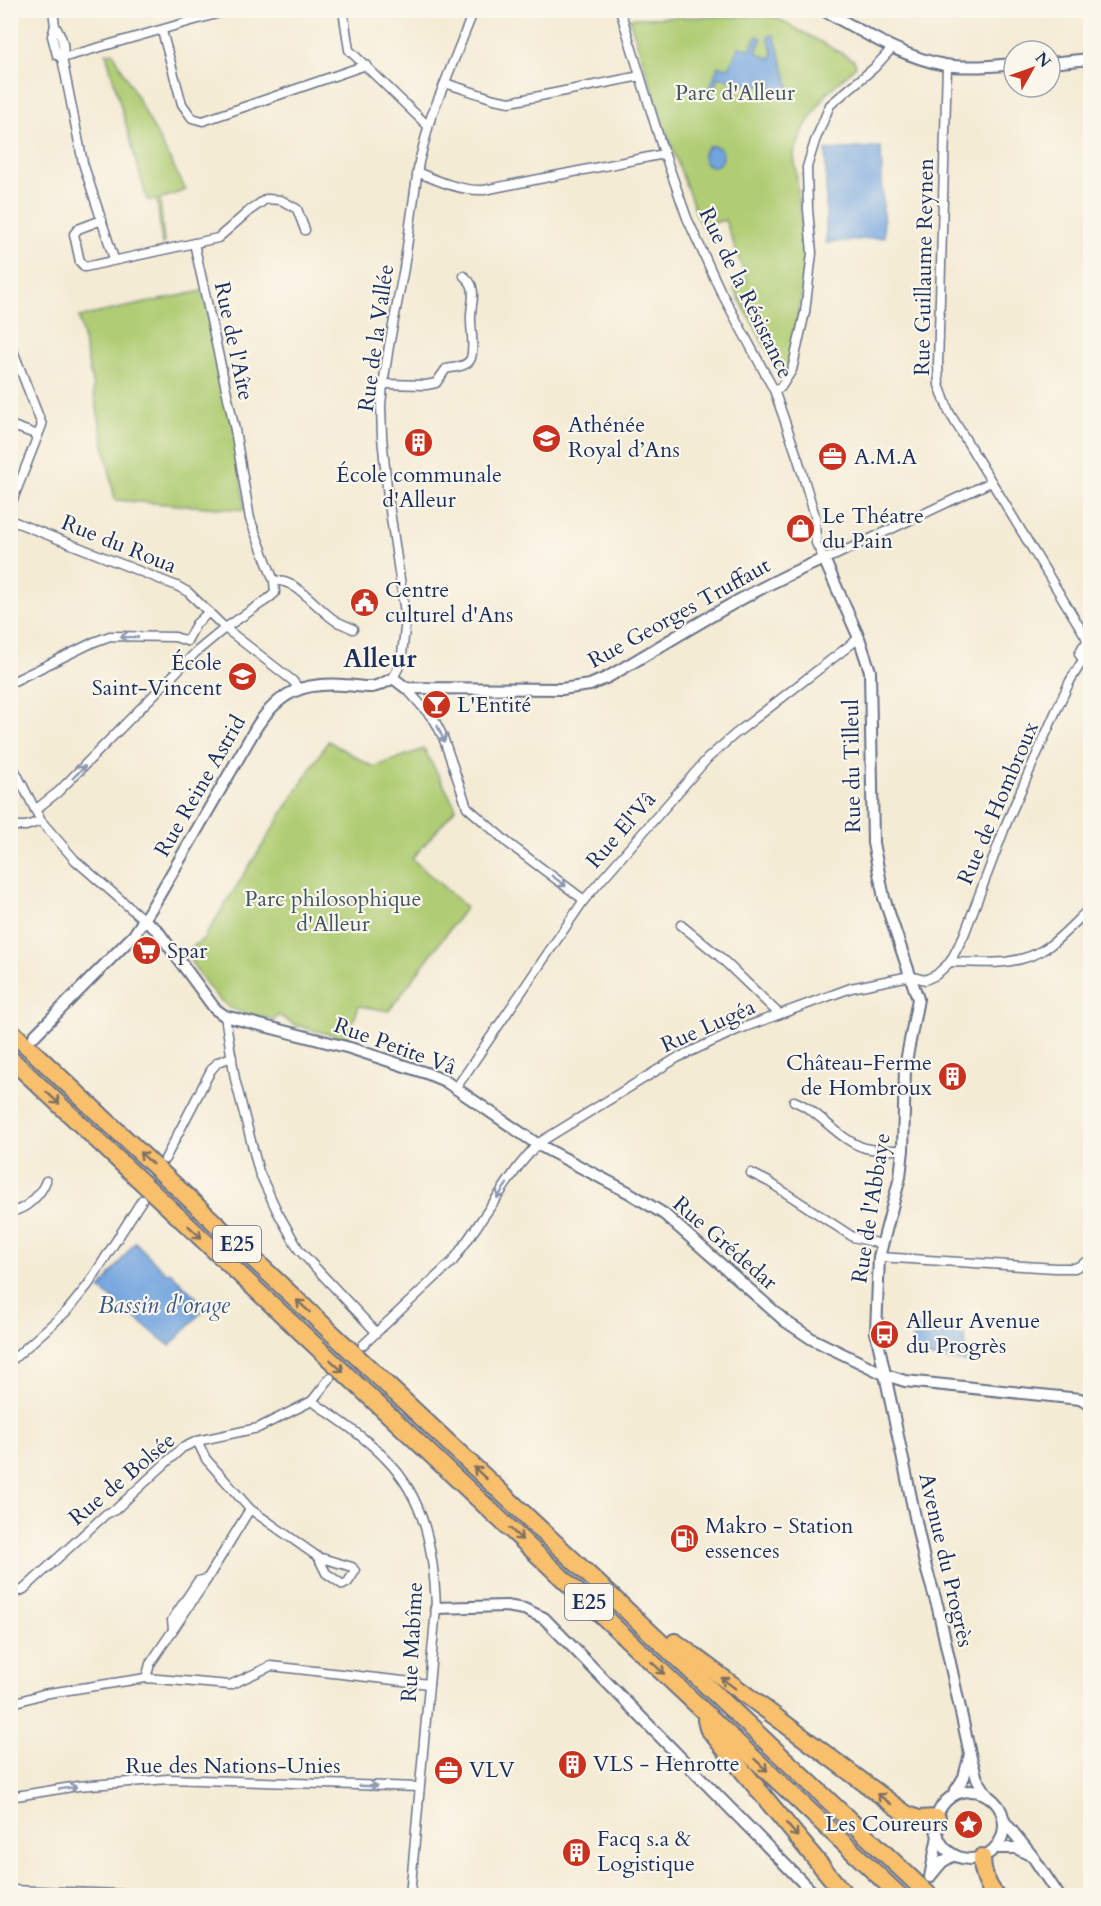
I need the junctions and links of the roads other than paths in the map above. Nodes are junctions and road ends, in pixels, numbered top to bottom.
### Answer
1 (53, 10) edge
2 (230, 10) edge
3 (343, 10) edge
4 (474, 10) edge
5 (620, 10) edge
6 (823, 10) edge
7 (162, 31) junction
8 (893, 47) junction
9 (62, 58) junction
10 (1090, 59) edge
11 (1062, 62) edge
12 (1002, 64) edge
13 (366, 66) junction
14 (947, 66) junction
15 (640, 76) junction
16 (445, 82) junction
17 (428, 126) junction
18 (664, 154) junction
19 (417, 172) junction
20 (102, 220) junction
21 (305, 230) dead end
22 (194, 243) junction
23 (114, 259) junction
24 (464, 276) dead end
25 (10, 343) edge
26 (384, 384) junction
27 (774, 390) junction
28 (10, 424) edge
29 (38, 435) junction
30 (991, 482) junction
31 (10, 507) edge
32 (10, 520) edge
33 (824, 559) junction
34 (274, 581) junction
35 (209, 612) junction
36 (225, 627) junction
37 (353, 629) dead end
38 (859, 638) junction
39 (188, 641) junction
40 (1089, 645) edge
41 (196, 652) junction
42 (1087, 660) edge
43 (393, 678) junction
44 (10, 683) edge
45 (298, 688) junction
46 (406, 688) junction
47 (10, 761) edge
48 (35, 810) junction
49 (40, 821) junction
50 (10, 826) edge
51 (584, 900) junction
52 (1090, 908) edge
53 (144, 920) junction
54 (681, 925) dead end
55 (950, 962) junction
56 (910, 976) junction
57 (779, 1014) junction
58 (225, 1016) junction
59 (10, 1030) edge
60 (34, 1036) dead end
61 (232, 1057) junction
62 (10, 1058) edge
63 (456, 1088) junction
64 (794, 1101) dead end
65 (537, 1144) junction
66 (903, 1150) junction
67 (165, 1159) dead end
68 (751, 1173) dead end
69 (45, 1181) dead end
70 (142, 1200) dead end
71 (10, 1209) edge
72 (881, 1244) junction
73 (879, 1257) junction
74 (1090, 1260) edge
75 (375, 1332) junction
76 (363, 1345) dead end
77 (10, 1362) edge
78 (886, 1375) junction
79 (330, 1378) dead end
80 (1090, 1393) edge
81 (312, 1401) junction
82 (1085, 1402) edge
83 (197, 1441) junction
84 (250, 1509) junction
85 (523, 1513) junction
86 (318, 1557) dead end
87 (10, 1596) edge
88 (436, 1608) junction
89 (146, 1678) junction
90 (429, 1684) junction
91 (10, 1704) edge
92 (704, 1711) junction
93 (970, 1754) junction
94 (419, 1787) junction
95 (953, 1795) junction
96 (988, 1796) junction
97 (10, 1797) edge
98 (937, 1818) junction
99 (1004, 1821) junction
100 (938, 1836) junction
101 (988, 1852) junction
102 (954, 1855) junction
103 (1033, 1857) junction
104 (10, 1890) edge
105 (175, 1896) edge
106 (410, 1896) edge
107 (816, 1896) edge
108 (846, 1896) edge
109 (900, 1896) edge
110 (930, 1896) edge
111 (996, 1896) edge
112 (1059, 1896) edge

1 - 9 street
2 - 7 street
3 - 13 street
4 - 16 street, Rue de la Vallée
5 - 15 street, Rue de la Résistance
6 - 8 street
7 - 9 street
7 - 13 street
8 - 14 street
8 - 27 street
9 - 20 street
10 - 11 street
12 - 14 street
13 - 17 street
14 - 30 street, Rue Guillaume Reynen
15 - 16 street
15 - 18 street, Rue de la Résistance
16 - 17 street, Rue de la Vallée
17 - 19 street, Rue de la Vallée
18 - 19 street
18 - 27 street, Rue de la Résistance
19 - 26 street, Rue de la Vallée
20 - 23 street
20 - 23 street
21 - 22 street
22 - 23 street
22 - 34 street, Rue de l'Aîte
24 - 26 street
25 - 29 street
26 - 43 street, Rue de la Vallée
27 - 33 street, Rue de la Résistance
28 - 29 street
29 - 31 street
30 - 33 street
30 - 40 street, Rue Guillaume Reynen
32 - 35 street, Rue du Roua
33 - 38 street, Rue du Tilleul
33 - 46 street, Rue Georges Truffaut
34 - 36 street
34 - 37 street
35 - 36 street, Rue du Roua
35 - 39 street
36 - 41 street
36 - 45 street, Rue du Roua
38 - 51 street, Rue El'Vâ
38 - 56 street, Rue du Tilleul
39 - 41 street
39 -> 44 street
40 - 42 street, Rue de Hombroux
48 -> 41 street
42 - 55 street, Rue de Hombroux
43 - 45 street, Rue Reine Astrid
43 - 46 street
45 - 53 street, Rue Reine Astrid
46 -> 51 street
47 - 48 street
48 - 49 street
49 - 50 street
49 - 53 street
51 - 63 street, Rue El'Vâ
52 - 55 street
53 - 58 street
53 - 60 street, Rue Reine Astrid
54 - 57 street
55 - 56 street, Rue Lugéa
56 - 57 street, Rue Lugéa
56 - 66 street, Rue de l'Abbaye
57 - 65 street, Rue Lugéa
58 - 61 street
58 - 63 street, Rue Petite Vâ
85 -> 59 highway, E25
61 - 67 street
61 - 75 street
62 -> 92 highway, E25
63 - 65 street, Rue Petite Vâ
64 - 66 street
65 -> 75 street, Rue Lugéa
65 - 78 street, Rue Grédedar
66 - 72 street, Rue de l'Abbaye
68 - 72 street
69 - 71 street
70 - 77 street
72 - 73 street, Rue de l'Abbaye
73 - 74 street
73 - 78 street, Rue de l'Abbaye
75 - 76 street, Rue Lugéa
78 - 82 street, Rue Grédedar
78 - 93 street, Avenue du Progrès
79 - 81 street, Rue de Bolsée
80 - 82 street
81 - 83 street, Rue de Bolsée
81 - 88 street, Rue Mabîme
83 - 84 street
83 - 87 street, Rue de Bolsée
84 - 86 street
84 - 89 street
98 -> 85 highway
85 - 110 highway, E25
88 - 90 street, Rue Mabîme
88 - 107 street
89 - 90 street
89 - 91 street
90 - 94 street, Rue Mabîme
92 -> 108 highway
92 -> 109 highway, E25
93 - 95 street
93 - 96 street, Avenue du Progrès
97 -> 94 street, Rue des Nations-Unies
94 - 106 street, Rue Mabîme
95 - 96 street
95 - 98 street
96 - 99 street
98 - 100 street
99 - 101 street
99 - 103 street
100 - 102 street
100 - 102 street
101 - 102 street
101 - 103 street
101 - 111 highway
103 - 112 street
104 - 105 street

